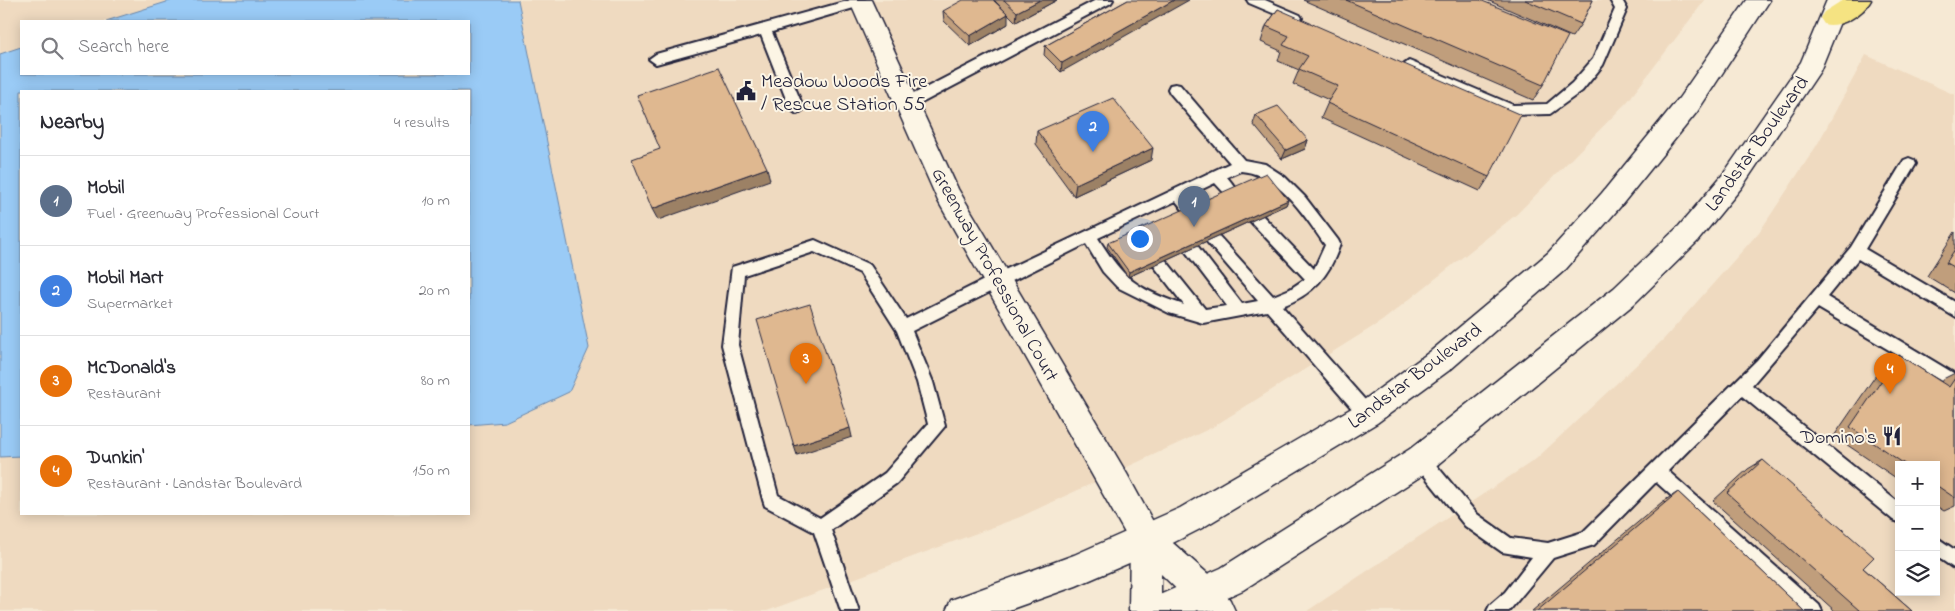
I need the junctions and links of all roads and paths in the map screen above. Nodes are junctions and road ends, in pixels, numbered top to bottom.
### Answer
1 (1253, 0) edge
2 (1616, 0) edge
3 (1759, 0) edge
4 (1860, 0) edge
5 (860, 1) edge
6 (1098, 2) edge
7 (1835, 9) edge
8 (1307, 23) edge
9 (765, 29) junction
10 (656, 59) dead end
11 (1396, 60) edge
12 (1175, 89) dead end
13 (906, 104) junction
14 (797, 109) dead end
15 (1909, 164) dead end
16 (1240, 165) junction
17 (1217, 176) junction
18 (1232, 192) edge
19 (1178, 194) junction
20 (1191, 210) edge
21 (1256, 218) edge
22 (1124, 220) junction
23 (1136, 234) edge
24 (1089, 236) junction
25 (1212, 238) edge
26 (1191, 248) edge
27 (1856, 251) junction
28 (1159, 262) edge
29 (1314, 279) junction
30 (997, 280) junction
31 (1817, 299) junction
32 (1270, 306) junction
33 (1955, 310) edge
34 (1239, 311) junction
35 (1201, 316) junction
36 (903, 328) junction
37 (1955, 382) edge
38 (1742, 386) junction
39 (1366, 414) junction
40 (1421, 459) junction
41 (1656, 471) junction
42 (1895, 511) edge
43 (821, 528) junction
44 (1146, 540) junction
45 (1940, 548) edge
46 (1548, 551) junction
47 (1955, 561) edge
48 (1212, 602) edge
49 (850, 611) edge
50 (962, 611) edge
51 (1145, 611) edge
52 (1159, 611) edge
53 (1496, 611) edge
54 (1813, 611) edge

1 - 8 lane
2 - 11 lane
3 - 39 street, Landstar Boulevard
4 - 7 highway
5 - 9 lane
5 - 13 street, Greenway Professional Court
6 - 13 lane
7 - 40 street, Landstar Boulevard
9 - 10 lane
9 - 14 lane
12 - 16 lane
13 - 30 street, Greenway Professional Court
15 - 27 lane
16 - 17 lane
16 - 29 lane
17 - 18 lane
17 - 19 lane
19 - 20 lane
19 - 22 lane
21 - 29 lane
22 - 23 lane
22 - 24 lane
24 - 30 lane
24 - 35 lane
25 - 32 lane
26 - 34 lane
27 - 31 lane
27 - 33 lane
28 - 35 lane
29 - 32 lane
30 - 36 lane
30 - 44 street, Greenway Professional Court
31 - 37 lane
31 - 38 lane
32 - 34 lane
32 - 39 lane
34 - 35 lane
36 - 43 lane
36 - 43 lane
38 - 41 lane
38 - 42 lane
39 - 44 street, Landstar Boulevard
40 - 46 lane
40 - 48 street, Landstar Boulevard
41 - 46 lane
41 - 54 lane
43 - 49 lane
44 - 48 street
44 - 50 street, Landstar Boulevard
44 - 51 street
45 - 47 lane
46 - 53 lane
48 - 52 street, Landstar Boulevard

